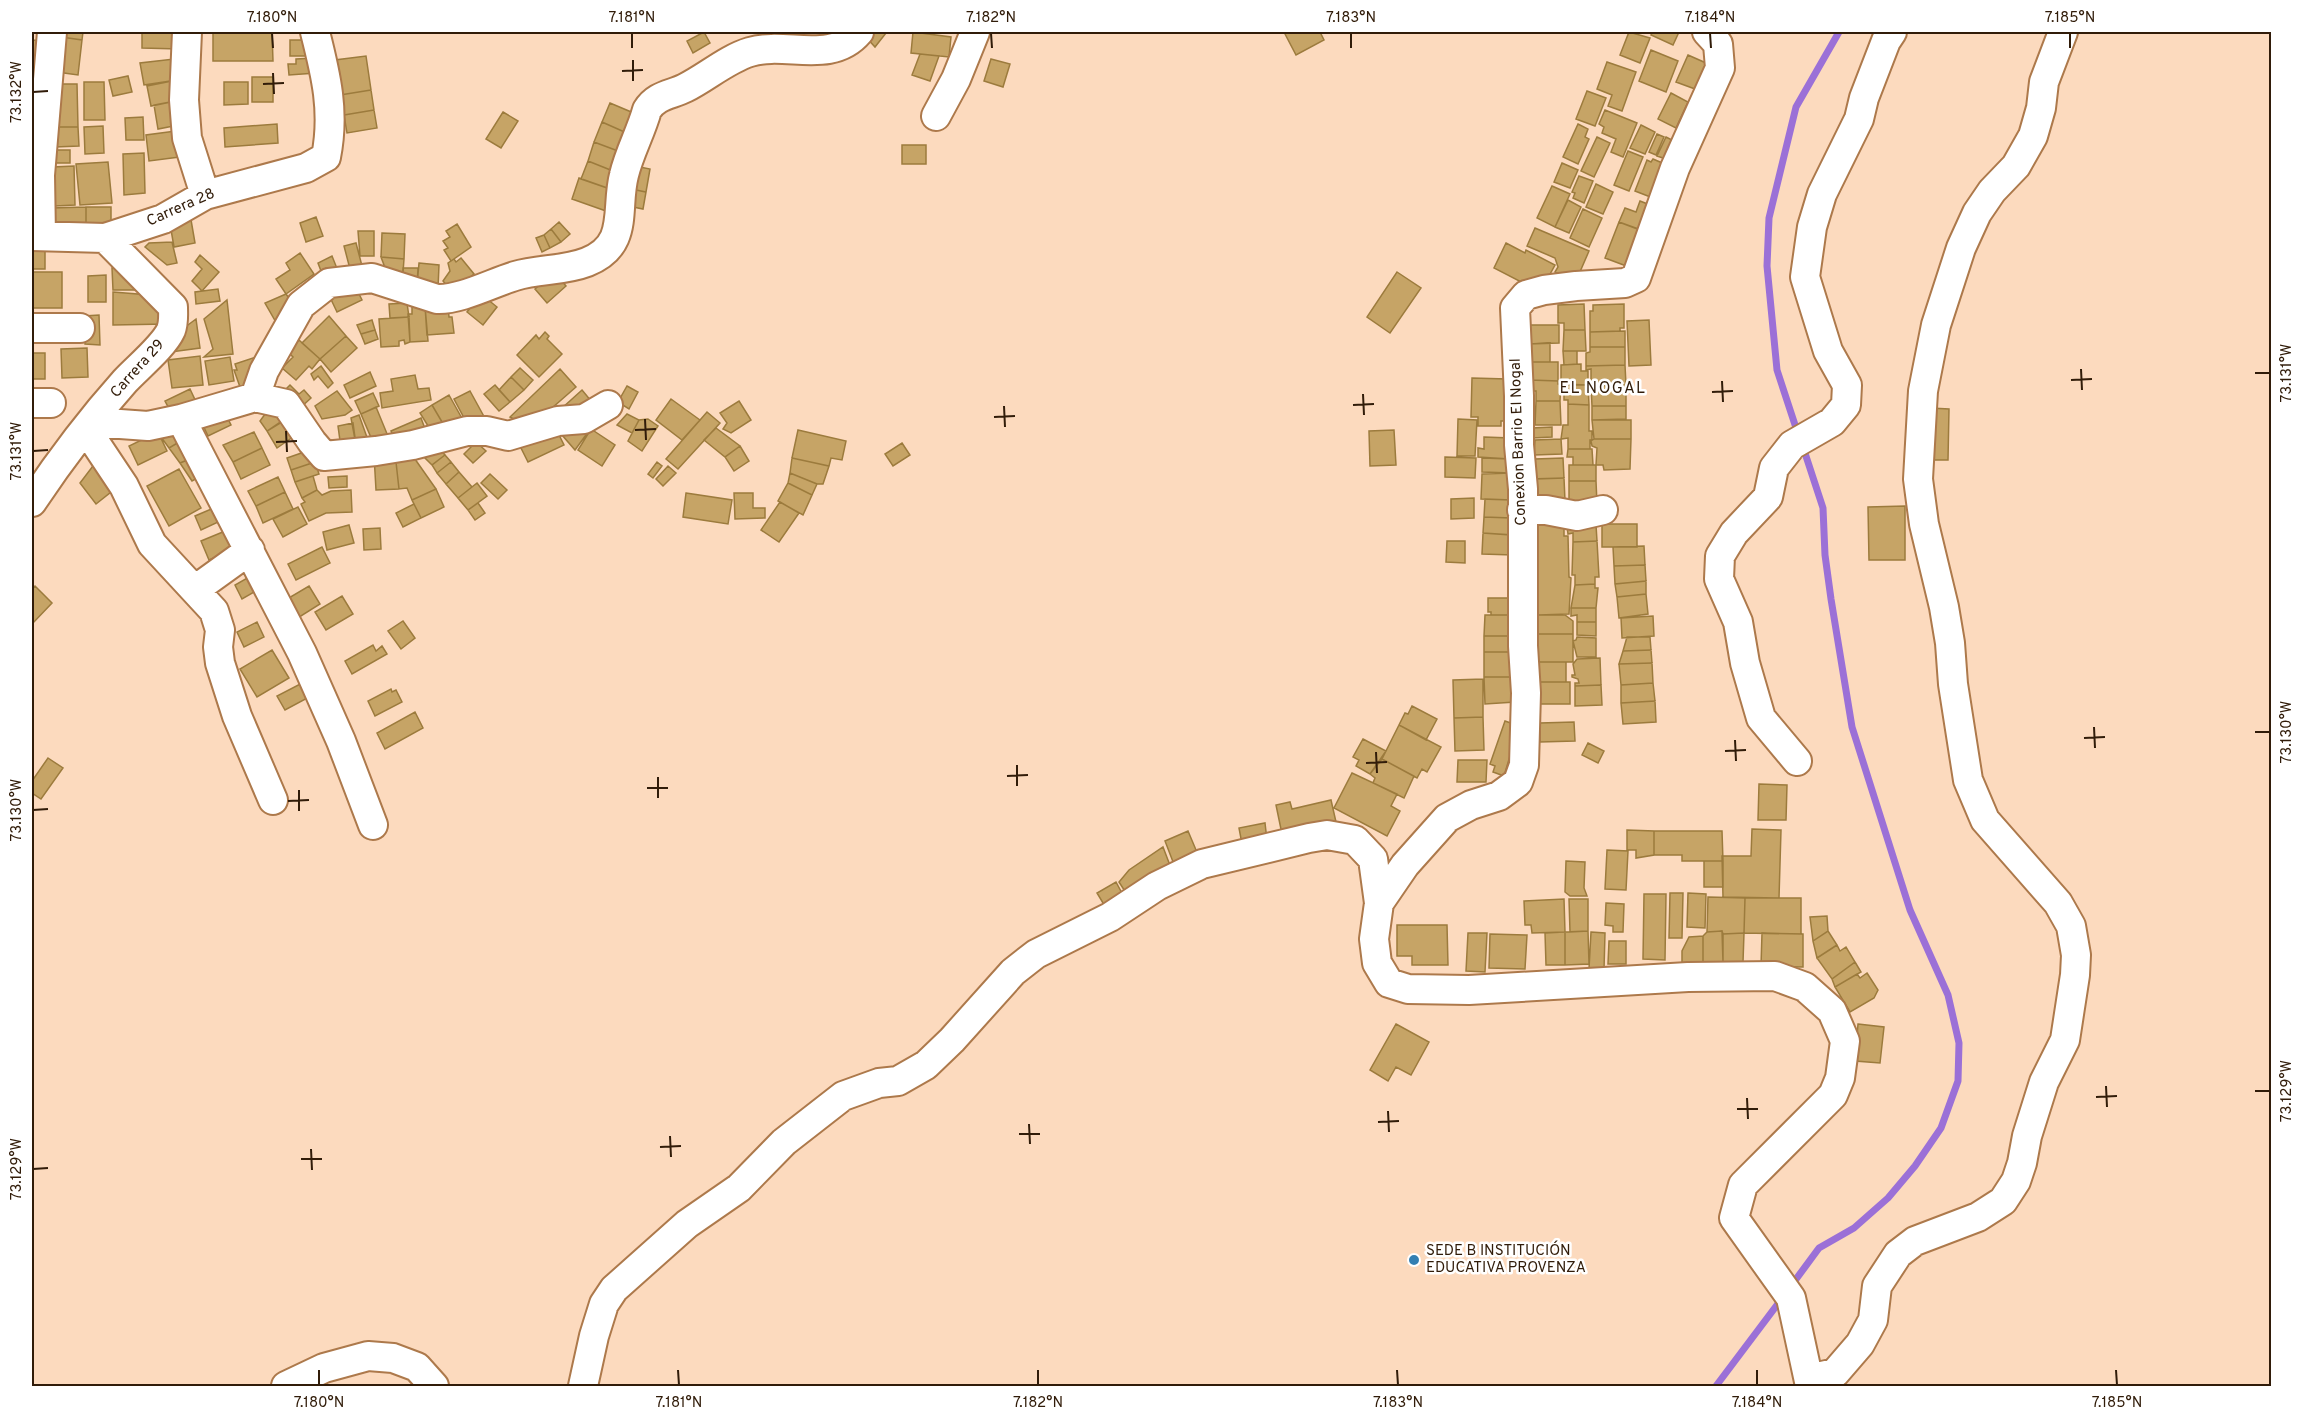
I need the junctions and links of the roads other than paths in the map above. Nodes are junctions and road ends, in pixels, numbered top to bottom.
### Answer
1 (52, 32) edge
2 (187, 32) edge
3 (315, 32) edge
4 (860, 32) edge
5 (975, 32) edge
6 (1707, 32) edge
7 (1892, 32) edge
8 (2063, 32) edge
9 (39, 99) edge
10 (936, 116) dead end
11 (206, 195) junction
12 (36, 236) edge
13 (105, 238) junction
14 (32, 328) edge
15 (80, 328) dead end
16 (255, 397) junction
17 (608, 405) dead end
18 (181, 419) junction
19 (89, 426) junction
20 (32, 502) edge
21 (1522, 510) junction
22 (1603, 510) dead end
23 (249, 550) junction
24 (196, 589) junction
25 (1797, 761) dead end
26 (273, 800) dead end
27 (373, 825) dead end
28 (1379, 903) junction
29 (1810, 1383) edge
30 (286, 1386) edge
31 (434, 1386) edge
32 (583, 1386) edge

1 - 9 street
2 - 11 street
3 - 11 street, Carrera 28
4 - 16 street
5 - 10 street
6 - 21 street, Conexion Barrio El Nogal
7 - 25 street
8 - 29 street
9 - 12 street
11 - 13 street, Carrera 28
12 - 13 street, Carrera 28
13 - 19 street, Carrera 29
14 - 15 street
16 - 17 street
16 - 18 street
18 - 19 street
18 - 23 street
19 - 20 street, Carrera 29
19 - 24 street
21 - 22 street
21 - 28 street, Conexion Barrio El Nogal
23 - 24 street
23 - 27 street
24 - 26 street
28 - 29 street
28 - 32 street
30 - 31 street

